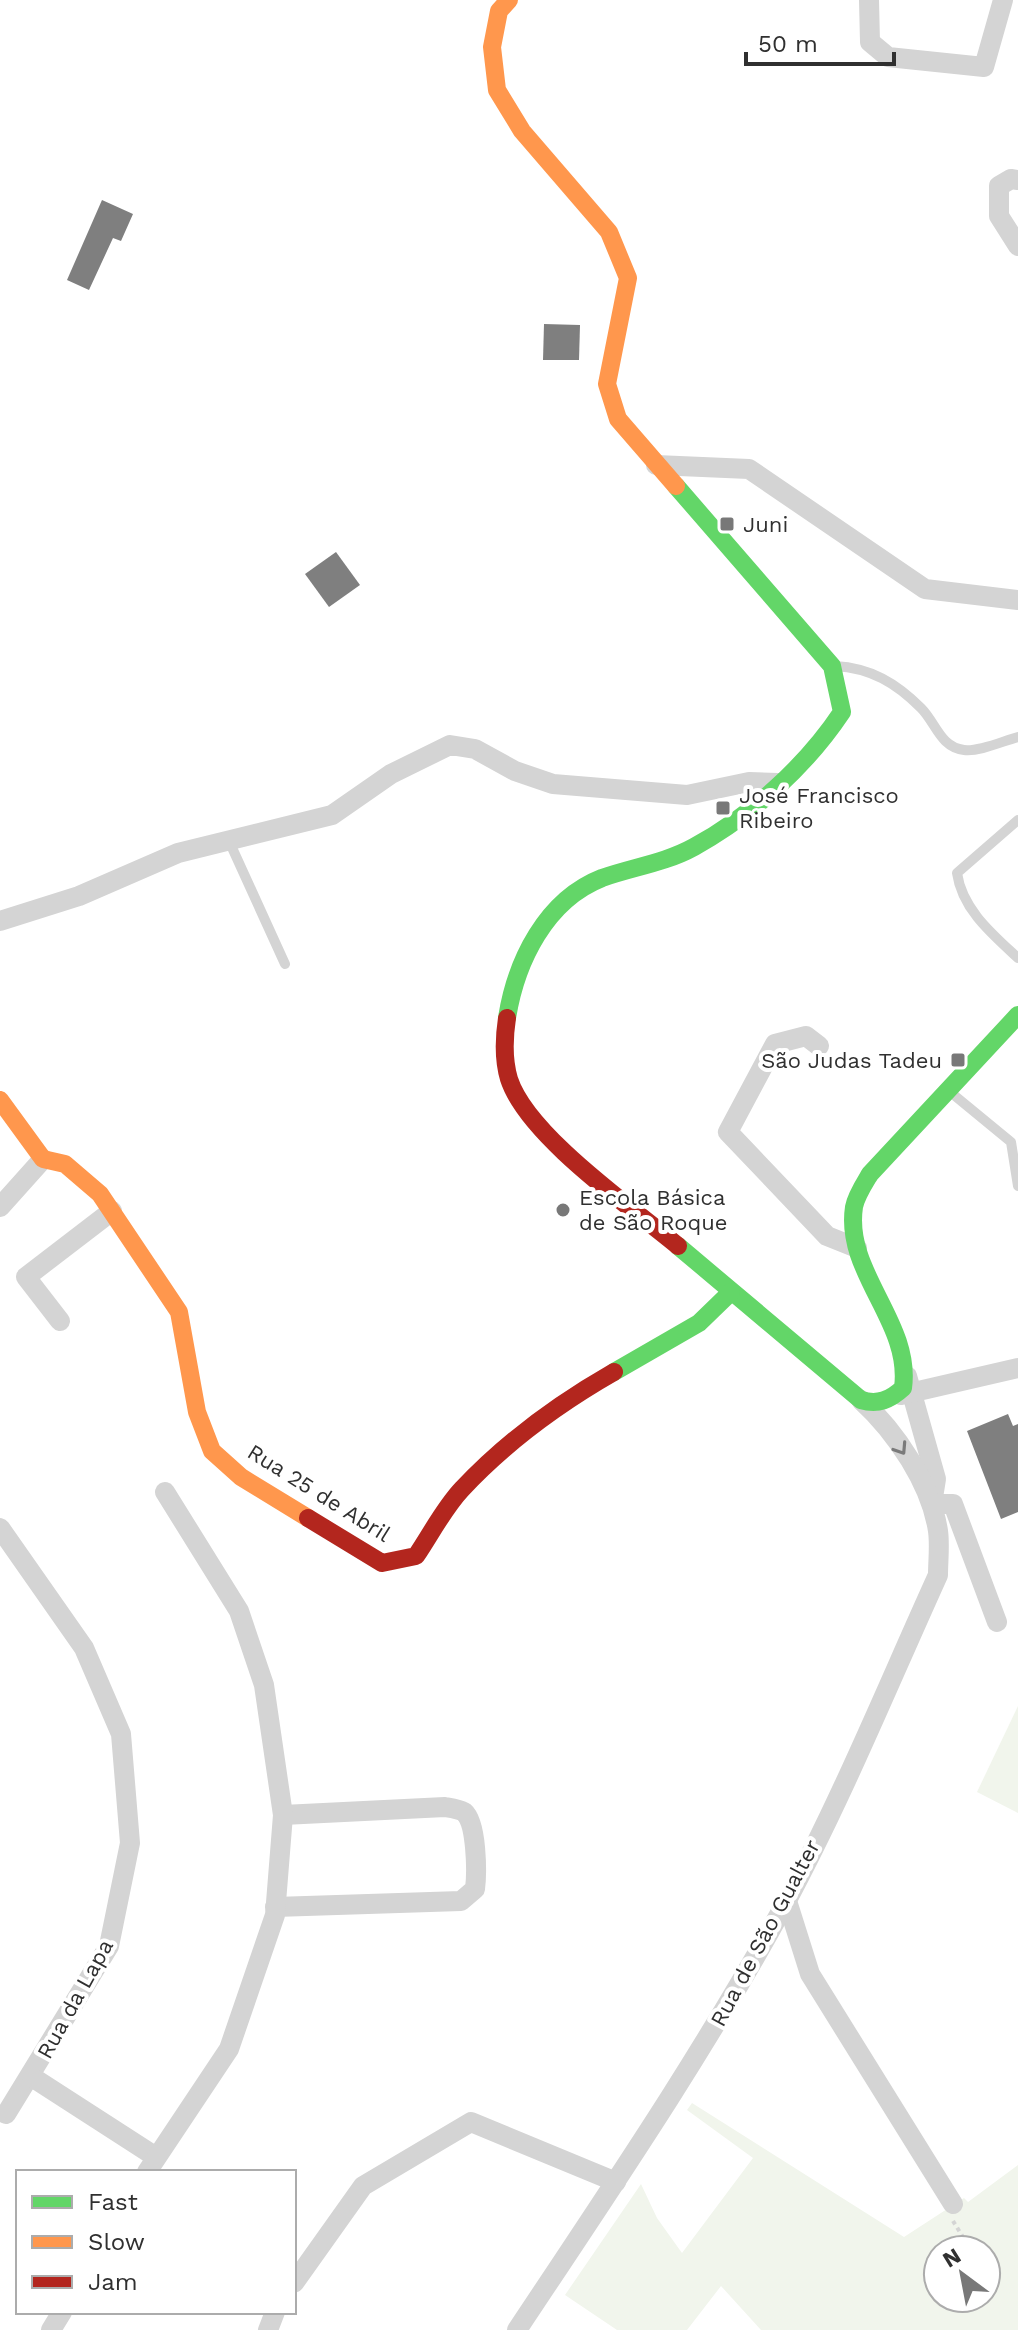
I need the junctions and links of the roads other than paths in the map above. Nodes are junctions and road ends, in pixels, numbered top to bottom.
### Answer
1 (509, 0) edge
2 (869, 0) edge
3 (1003, 0) edge
4 (1018, 180) edge
5 (1018, 246) edge
6 (656, 465) junction
7 (1018, 600) edge
8 (832, 666) junction
9 (1018, 737) edge
10 (778, 783) junction
11 (1018, 820) edge
12 (229, 841) junction
13 (0, 921) edge
14 (1018, 958) edge
15 (285, 964) dead end
16 (1018, 1015) edge
17 (819, 1046) dead end
18 (948, 1090) junction
19 (0, 1100) edge
20 (43, 1159) junction
21 (1018, 1186) edge
22 (0, 1207) edge
23 (112, 1211) junction
24 (857, 1248) junction
25 (731, 1292) junction
26 (60, 1321) dead end
27 (1018, 1368) edge
28 (906, 1396) junction
29 (861, 1400) joint
30 (165, 1492) dead end
31 (932, 1504) junction
32 (0, 1528) edge
33 (997, 1622) dead end
34 (283, 1815) junction
35 (787, 1901) junction
36 (275, 1907) junction
37 (32, 2077) junction
38 (6, 2114) dead end
39 (152, 2165) edge
40 (616, 2182) junction
41 (953, 2204) road end
42 (296, 2280) edge
43 (517, 2330) edge

1 - 6 street
2 - 3 street
4 - 5 street
6 - 7 street
6 - 8 street
8 - 9 lane
8 - 10 street
10 - 12 street
10 - 25 street
11 - 14 lane
12 - 13 street
12 - 15 lane
16 - 18 street
17 - 24 street
18 - 21 lane
18 - 24 street
19 - 20 street, Rua 25 de Abril
20 - 22 street
20 - 23 street, Rua 25 de Abril
23 - 25 street, Rua 25 de Abril
23 - 26 street
24 - 28 street
25 - 29 street
27 - 28 street
28 - 29 street, Rua de São Gualter
28 -> 31 street, Rua de São Gualter
28 - 31 street, Rua de São Gualter
30 - 34 street
31 - 33 street
31 - 35 street, Rua de São Gualter
32 - 37 street, Rua da Lapa
34 - 36 street
34 - 36 street
35 - 40 street, Rua de São Gualter
35 - 41 street
36 - 39 street
37 - 38 street, Rua da Lapa
37 - 39 street
40 - 42 street
40 - 43 street, Rua de São Gualter

